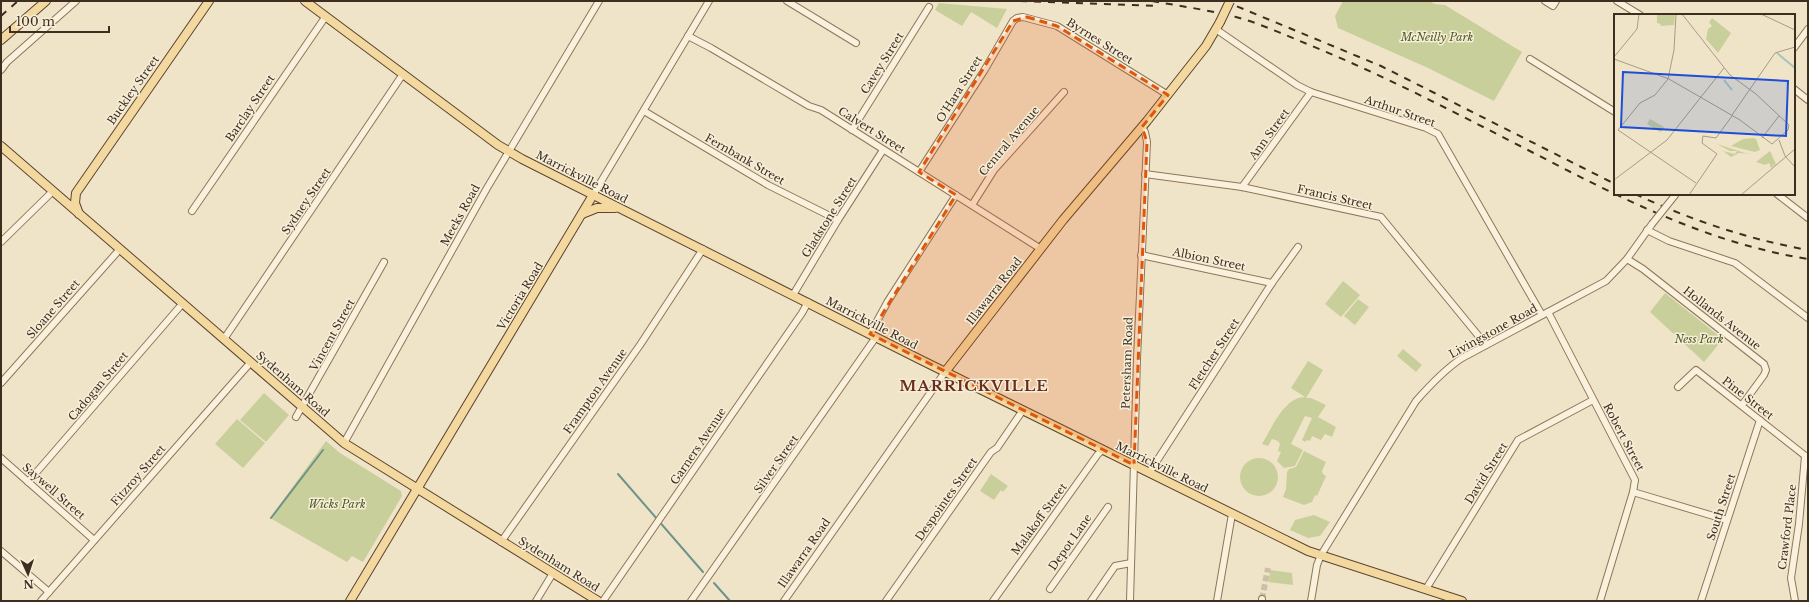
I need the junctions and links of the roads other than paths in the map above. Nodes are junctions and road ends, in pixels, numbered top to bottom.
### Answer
1 (46, 1) edge
2 (76, 1) edge
3 (209, 1) edge
4 (305, 1) edge
5 (599, 1) edge
6 (709, 1) edge
7 (787, 1) edge
8 (1230, 1) edge
9 (1544, 1) edge
10 (1617, 1) edge
11 (1555, 4) edge
12 (929, 7) dead end
13 (1638, 14) edge
14 (326, 16) junction
15 (1017, 18) joint
16 (1808, 29) edge
17 (1216, 30) junction
18 (688, 36) junction
19 (1, 40) edge
20 (856, 43) dead end
21 (1795, 47) edge
22 (1530, 59) dead end
23 (1, 70) edge
24 (403, 74) junction
25 (1795, 90) edge
26 (1064, 92) dead end
27 (1311, 92) junction
28 (1168, 95) junction
29 (1808, 100) edge
30 (644, 111) junction
31 (1614, 111) edge
32 (1142, 127) junction
33 (852, 130) junction
34 (1, 146) edge
35 (883, 150) junction
36 (509, 152) junction
37 (919, 172) junction
38 (1145, 174) junction
39 (1242, 187) junction
40 (54, 193) junction
41 (76, 193) junction
42 (593, 194) junction
43 (956, 195) junction
44 (1675, 195) edge
45 (1778, 195) edge
46 (972, 205) junction
47 (624, 210) junction
48 (192, 211) dead end
49 (582, 214) junction
50 (79, 215) junction
51 (1808, 218) edge
52 (838, 220) junction
53 (1647, 230) junction
54 (1, 242) edge
55 (1298, 247) dead end
56 (120, 249) junction
57 (703, 249) junction
58 (1041, 249) junction
59 (1141, 255) junction
60 (1627, 259) junction
61 (384, 262) dead end
62 (1272, 283) junction
63 (793, 295) junction
64 (808, 302) junction
65 (183, 303) junction
66 (1545, 314) junction
67 (1808, 318) edge
68 (873, 336) junction
69 (224, 339) junction
70 (1486, 345) junction
71 (251, 362) junction
72 (945, 372) junction
73 (1, 383) edge
74 (1678, 388) dead end
75 (1593, 400) junction
76 (1742, 405) junction
77 (302, 407) junction
78 (1023, 410) junction
79 (296, 417) dead end
80 (1760, 420) junction
81 (344, 442) junction
82 (1103, 450) junction
83 (1807, 457) edge
84 (1, 458) edge
85 (1134, 465) junction
86 (1149, 473) junction
87 (28, 482) junction
88 (417, 488) junction
89 (1633, 492) junction
90 (1108, 507) dead end
91 (1232, 514) junction
92 (1727, 520) junction
93 (94, 540) junction
94 (501, 542) junction
95 (1, 551) edge
96 (1321, 555) junction
97 (1131, 562) junction
98 (553, 573) junction
99 (1050, 589) dead end
100 (1426, 589) junction
101 (49, 592) junction
102 (41, 601) edge
103 (350, 601) edge
104 (536, 601) edge
105 (598, 601) edge
106 (603, 601) edge
107 (692, 601) edge
108 (784, 601) edge
109 (886, 601) edge
110 (993, 601) edge
111 (1090, 601) edge
112 (1130, 601) edge
113 (1217, 601) edge
114 (1311, 601) edge
115 (1462, 601) edge
116 (1600, 601) edge
117 (1700, 601) edge
118 (1795, 601) edge

1 - 19 main road
2 - 23 street
3 - 41 main road, Buckley Street
4 - 14 main road, Marrickville Road
5 - 36 street, Meeks Road
6 - 18 street, Victoria Road
7 - 20 street
8 - 17 main road, Illawarra Road, bridge
9 - 11 street
10 - 13 street
12 - 33 street, Cavey Street
14 - 24 main road, Marrickville Road
14 - 48 street, Barclay Street
15 - 28 street, Byrnes Street
15 - 37 street, O'Hara Street
16 - 21 street
17 - 27 street, Arthur Street
17 - 28 main road, Illawarra Road
18 - 30 street, Victoria Road
18 - 33 street, Calvert Street
22 - 31 street
24 - 36 main road, Marrickville Road
24 - 69 street, Sydney Street
25 - 29 street
26 - 46 street, Central Avenue
27 - 39 street, Ann Street
27 - 66 street, Arthur Street
28 - 32 main road, Illawarra Road
30 - 42 street, Victoria Road
30 - 52 street, Fernbank Street
32 - 38 street, Petersham Road
32 - 58 main road, Illawarra Road
33 - 35 street, Calvert Street
34 - 40 main road, Sydenham Road
35 - 37 street, Calvert Street
35 - 52 street, Gladstone Street
36 - 42 main road, Marrickville Road
36 - 81 street, Meeks Road
37 - 43 street, Calvert Street
38 - 39 street, Francis Street
38 - 59 street, Petersham Road
39 - 70 street, Francis Street
40 - 41 main road
40 - 50 main road, Sydenham Road
40 - 54 street
41 - 50 main road
42 - 47 main road, Marrickville Road
42 - 49 main road, Victoria Road
43 - 46 street, Calvert Street
43 - 68 street, Silver Street
44 - 53 street, Livingstone Road, bridge
45 - 51 street
46 - 58 street, Calvert Street
47 - 49 main road
47 - 57 main road, Marrickville Road
49 - 88 main road, Victoria Road
50 - 56 main road, Sydenham Road
52 - 63 street, Gladstone Street
53 - 60 street, Livingstone Road
53 - 67 street
55 - 62 street, Fletcher Street
56 - 65 main road, Sydenham Road
56 - 73 street, Sloane Street
57 - 63 main road, Marrickville Road
57 - 94 street, Frampton Avenue
58 - 72 main road, Illawarra Road
59 - 62 street, Albion Street
59 - 85 street, Petersham Road
60 - 66 street, Livingstone Road
60 - 76 street, Hollands Avenue
61 - 77 street, Vincent Street
62 - 86 street, Fletcher Street
63 - 64 main road, Marrickville Road
64 - 68 main road, Marrickville Road
64 - 106 street, Garners Avenue
65 - 69 main road, Sydenham Road
65 - 87 street, Cadogan Street
66 - 70 street, Livingstone Road
66 - 75 street, Robert Street
68 - 72 main road, Marrickville Road
68 - 107 street, Silver Street
69 - 71 main road, Sydenham Road
70 - 96 street, Livingstone Road
71 - 77 main road, Sydenham Road
71 - 93 street, Fitzroy Street
72 - 78 main road, Marrickville Road
72 - 108 street, Illawarra Road
74 - 76 street, Pine Street
75 - 89 street, Robert Street
75 - 100 street, David Street
76 - 80 street, Pine Street
77 - 79 street, Vincent Street
77 - 81 main road, Sydenham Road
78 - 82 main road, Marrickville Road
78 - 109 street, Despointes Street
80 - 83 street, Pine Street
80 - 92 street, South Street
81 - 88 main road, Sydenham Road
82 - 85 main road, Marrickville Road
82 - 110 street, Malakoff Street
83 - 118 street, Crawford Place
84 - 87 street, Saywell Street
85 - 86 main road, Marrickville Road
85 - 97 street, Petersham Road
86 - 91 main road, Marrickville Road
87 - 93 street, Saywell Street
88 - 94 main road, Sydenham Road
88 - 103 main road, Victoria Road
89 - 92 street
89 - 116 street, Robert Street
90 - 99 street, Depot Lane
91 - 96 main road, Marrickville Road
91 - 113 street
92 - 117 street, South Street
93 - 101 street, Fitzroy Street
94 - 98 main road, Sydenham Road
95 - 101 street
96 - 100 main road, Marrickville Road
96 - 114 street, Livingstone Road
97 - 111 street
97 - 112 street, Petersham Road
98 - 104 street
98 - 105 main road, Sydenham Road
100 - 115 main road, Marrickville Road
101 - 102 street, Fitzroy Street

